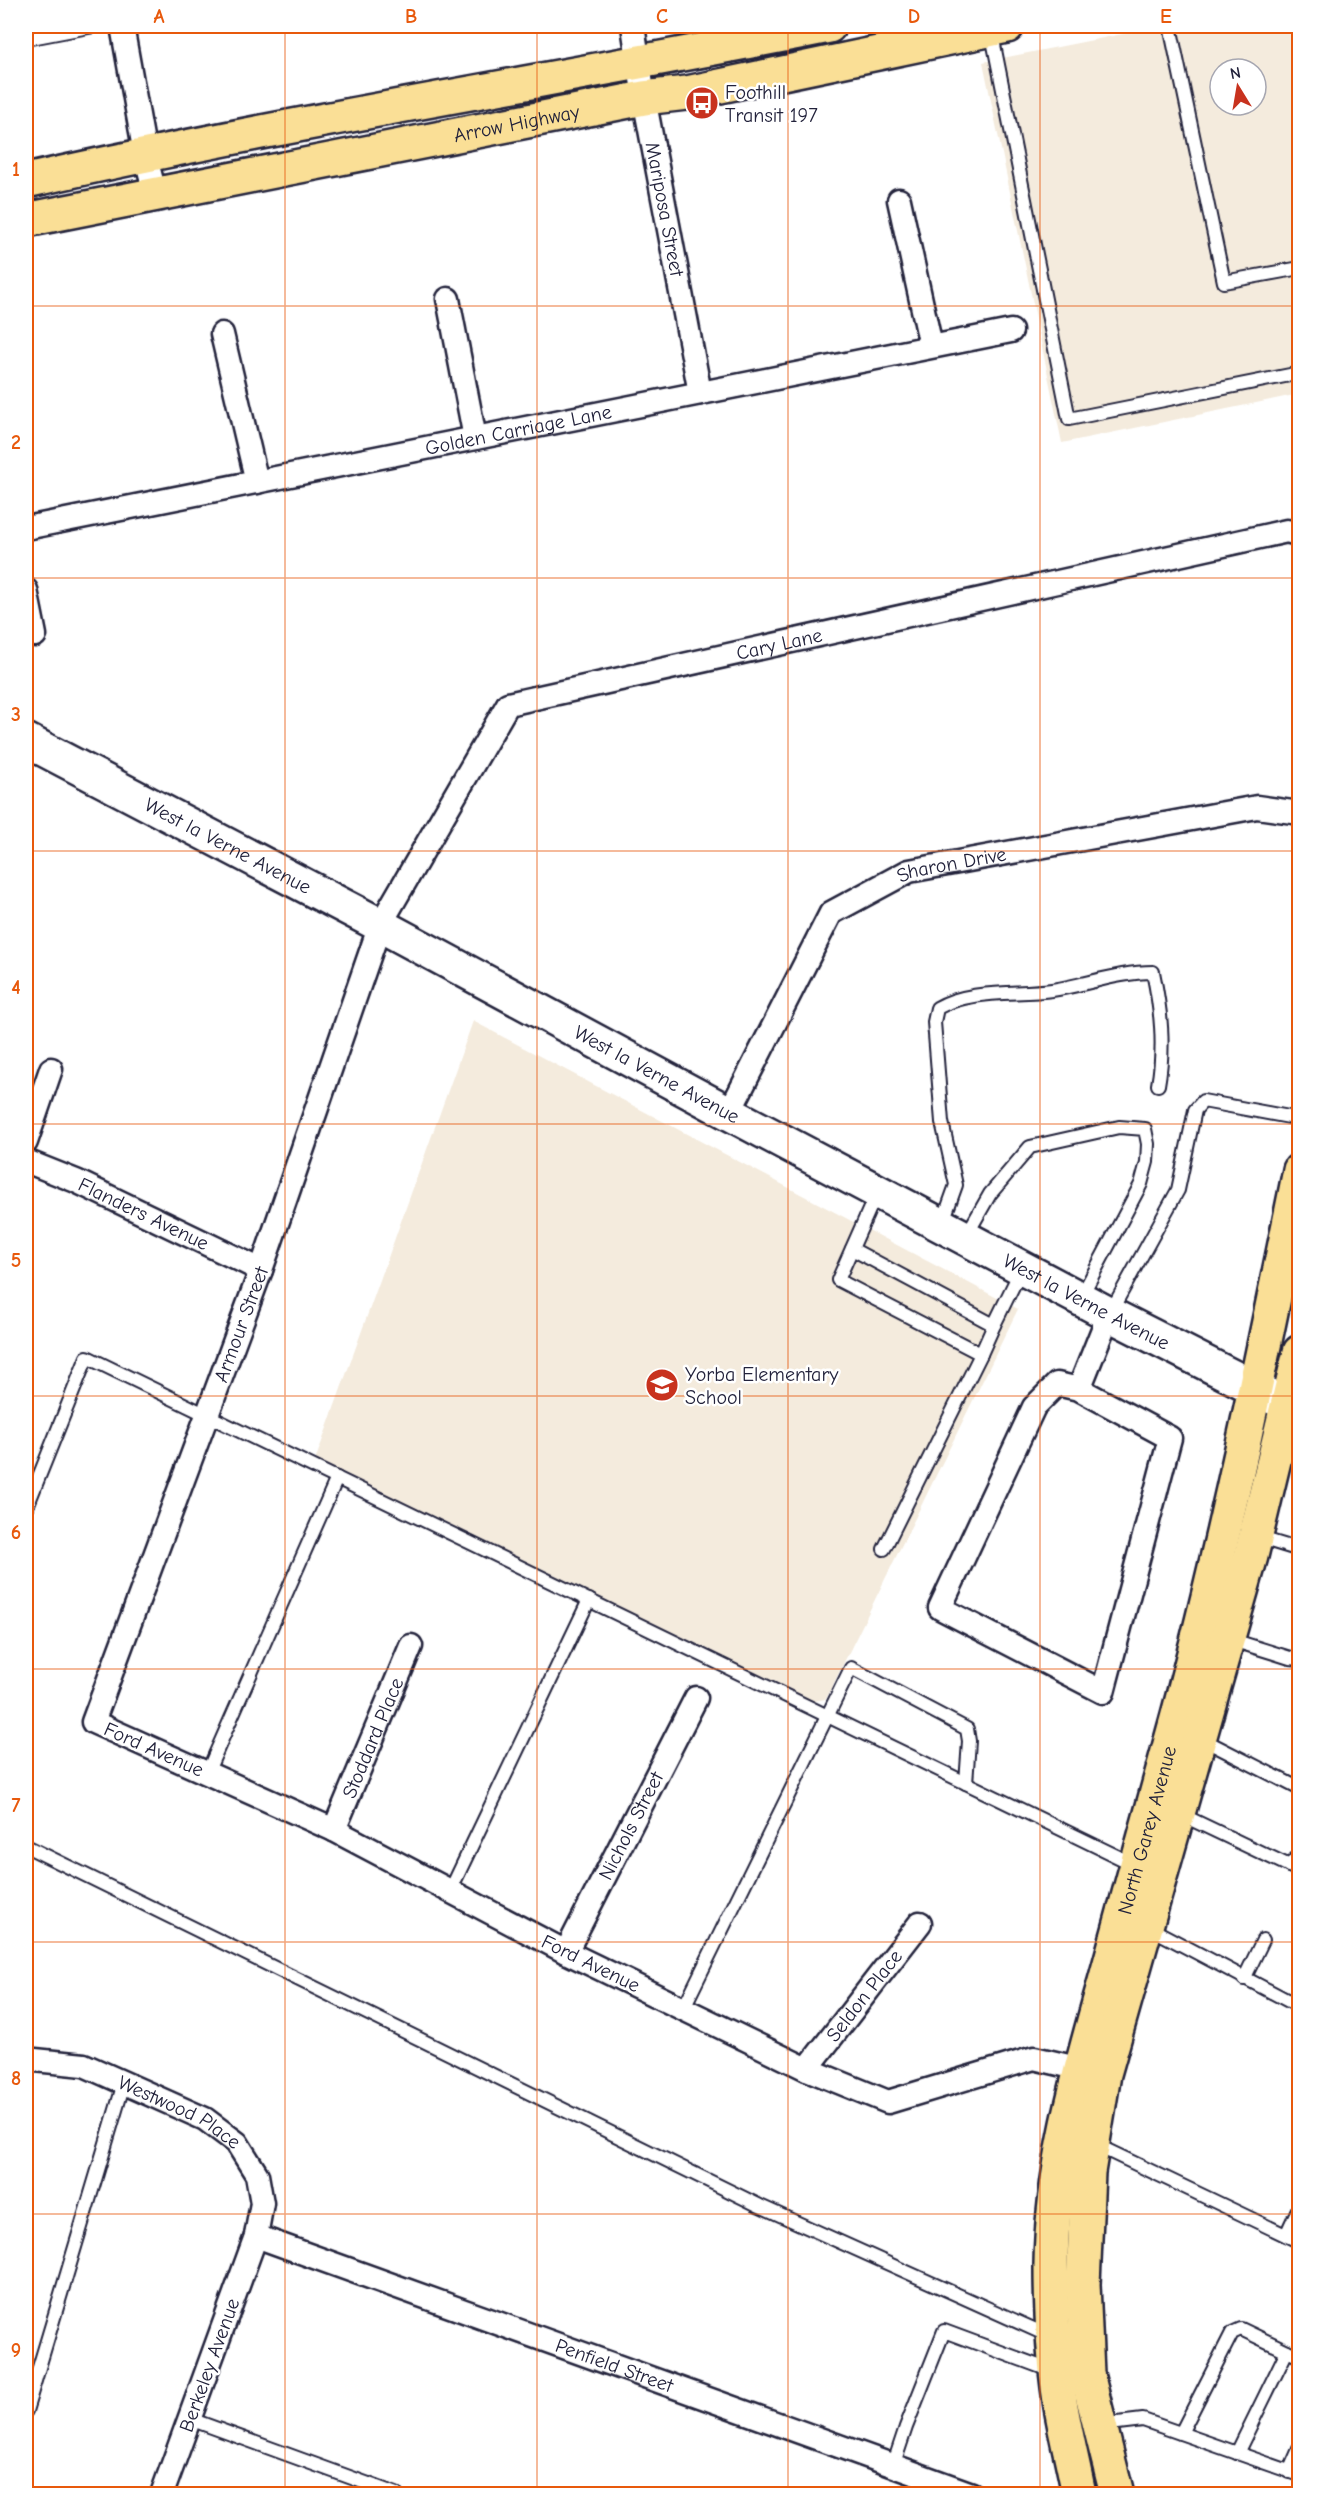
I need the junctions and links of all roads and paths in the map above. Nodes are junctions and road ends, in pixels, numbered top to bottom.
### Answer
1 (94, 26) edge
2 (122, 26) edge
3 (633, 26) edge
4 (829, 26) edge
5 (1170, 26) edge
6 (999, 27) edge
7 (793, 29) edge
8 (26, 39) edge
9 (639, 62) junction
10 (644, 98) junction
11 (145, 154) junction
12 (26, 181) edge
13 (154, 193) junction
14 (899, 200) dead end
15 (26, 220) edge
16 (1299, 268) edge
17 (448, 299) dead end
18 (1011, 331) dead end
19 (222, 334) dead end
20 (931, 346) junction
21 (1299, 373) edge
22 (700, 393) junction
23 (475, 438) junction
24 (257, 482) junction
25 (26, 528) edge
26 (1299, 535) edge
27 (26, 590) edge
28 (35, 636) dead end
29 (26, 740) edge
30 (1299, 813) edge
31 (380, 925) junction
32 (51, 1069) dead end
33 (1158, 1084) dead end
34 (729, 1113) junction
35 (1299, 1119) edge
36 (26, 1142) edge
37 (26, 1161) edge
38 (1299, 1170) edge
39 (877, 1191) junction
40 (954, 1232) junction
41 (852, 1249) junction
42 (1022, 1268) junction
43 (261, 1270) junction
44 (1080, 1299) junction
45 (1109, 1314) junction
46 (994, 1325) junction
47 (1299, 1352) edge
48 (981, 1354) junction
49 (1255, 1387) junction
50 (1079, 1389) junction
51 (1294, 1407) edge
52 (208, 1415) junction
53 (337, 1478) junction
54 (26, 1509) edge
55 (1256, 1537) junction
56 (884, 1549) dead end
57 (1299, 1550) edge
58 (589, 1600) junction
59 (1228, 1639) junction
60 (411, 1646) dead end
61 (1299, 1659) edge
62 (696, 1698) dead end
63 (828, 1716) junction
64 (93, 1722) joint
65 (1200, 1738) junction
66 (207, 1773) junction
67 (966, 1783) junction
68 (1299, 1789) edge
69 (1179, 1813) junction
70 (334, 1830) junction
71 (26, 1846) edge
72 (1299, 1854) edge
73 (1137, 1866) junction
74 (1294, 1869) edge
75 (450, 1890) junction
76 (920, 1923) dead end
77 (1147, 1927) junction
78 (1263, 1940) dead end
79 (566, 1952) junction
80 (1244, 1978) junction
81 (1299, 2007) edge
82 (683, 2009) junction
83 (26, 2061) edge
84 (807, 2069) junction
85 (1092, 2071) junction
86 (124, 2083) junction
87 (1092, 2144) junction
88 (1299, 2205) edge
89 (1286, 2235) junction
90 (256, 2236) junction
91 (1299, 2242) edge
92 (1053, 2334) junction
93 (1287, 2351) junction
94 (1299, 2357) edge
95 (1057, 2372) junction
96 (26, 2411) edge
97 (190, 2419) junction
98 (1099, 2426) junction
99 (1181, 2433) junction
100 (1069, 2445) junction
101 (1299, 2447) edge
102 (1237, 2453) junction
103 (893, 2466) junction
104 (1294, 2474) edge
105 (162, 2494) edge
106 (396, 2494) edge
107 (972, 2494) edge
108 (1079, 2494) edge
109 (1091, 2494) edge
110 (1116, 2494) edge

1 - 8 lane
2 - 11 street
3 - 9 street, Mariposa Street
4 - 7 main road, Arrow Highway
5 - 16 lane
6 - 10 main road, Arrow Highway
6 - 21 lane
7 - 9 main road, Arrow Highway
9 - 10 street, Mariposa Street
9 - 11 main road, Arrow Highway
10 - 13 main road, Arrow Highway
10 - 22 street, Mariposa Street
11 - 12 main road, Arrow Highway
11 - 13 street
13 - 15 main road, Arrow Highway
14 - 20 street
17 - 23 street
18 - 20 street, Golden Carriage Lane
19 - 24 street
20 - 22 street, Golden Carriage Lane
22 - 23 street, Golden Carriage Lane
23 - 24 street, Golden Carriage Lane
24 - 25 street, Golden Carriage Lane
26 - 31 street, Cary Lane
27 - 28 street
29 - 31 main road, West la Verne Avenue
30 - 34 street, Sharon Drive
31 - 34 main road, West la Verne Avenue
31 - 43 street, Armour Street
32 - 36 street
33 - 40 lane
34 - 39 main road, West la Verne Avenue
35 - 45 lane
37 - 43 street, Flanders Avenue
38 - 49 main road, North Garey Avenue
39 - 40 main road, West la Verne Avenue
39 - 41 lane
40 - 42 main road, West la Verne Avenue
40 - 44 lane
41 - 46 lane
41 - 48 lane
42 - 44 main road, West la Verne Avenue
42 - 46 lane
43 - 52 street, Armour Street
44 - 45 main road, West la Verne Avenue
45 - 49 main road, West la Verne Avenue
45 - 50 street
46 - 48 lane
47 - 51 main road, North Garey Avenue
48 - 56 lane
49 - 51 main road, West la Verne Avenue
49 - 73 main road, North Garey Avenue
50 - 50 street
51 - 55 main road, North Garey Avenue
52 - 53 lane
52 - 54 lane
52 - 64 street, Armour Street
53 - 58 lane
53 - 66 lane
55 - 57 lane
55 - 59 main road, North Garey Avenue
58 - 63 lane
58 - 75 lane
59 - 61 lane
59 - 65 main road, North Garey Avenue
60 - 70 street, Stoddard Place
62 - 79 street, Nichols Street
63 - 67 lane
63 - 67 lane
63 - 82 lane
64 - 66 street, Ford Avenue
65 - 68 lane
65 - 69 main road, North Garey Avenue
66 - 70 street, Ford Avenue
67 - 73 lane
69 - 74 lane
69 - 77 main road, North Garey Avenue
70 - 75 street, Ford Avenue
71 - 92 lane
72 - 74 lane
73 - 85 main road, North Garey Avenue
75 - 79 street, Ford Avenue
76 - 84 street, Seldon Place
77 - 80 lane
77 - 85 main road, North Garey Avenue
78 - 80 lane
79 - 82 street, Ford Avenue
80 - 81 lane
82 - 84 street, Ford Avenue
83 - 86 street, Westwood Place
84 - 85 street, Ford Avenue
85 - 87 main road, North Garey Avenue
85 - 92 main road, North Garey Avenue
86 - 90 street, Westwood Place
86 - 96 lane
87 - 89 lane
87 - 98 main road, North Garey Avenue
88 - 89 lane
89 - 91 lane
90 - 97 street, Berkeley Avenue
90 - 103 street, Penfield Street
92 - 95 main road, North Garey Avenue
93 - 94 lane
93 - 99 lane
93 - 102 lane
95 - 100 main road, North Garey Avenue
95 - 103 lane
97 - 105 street, Berkeley Avenue
97 - 106 lane
98 - 99 lane
98 - 110 main road, North Garey Avenue
99 - 102 lane
100 - 108 main road, North Garey Avenue
100 - 109 main road
101 - 104 lane
102 - 104 lane
103 - 107 street, Penfield Street

